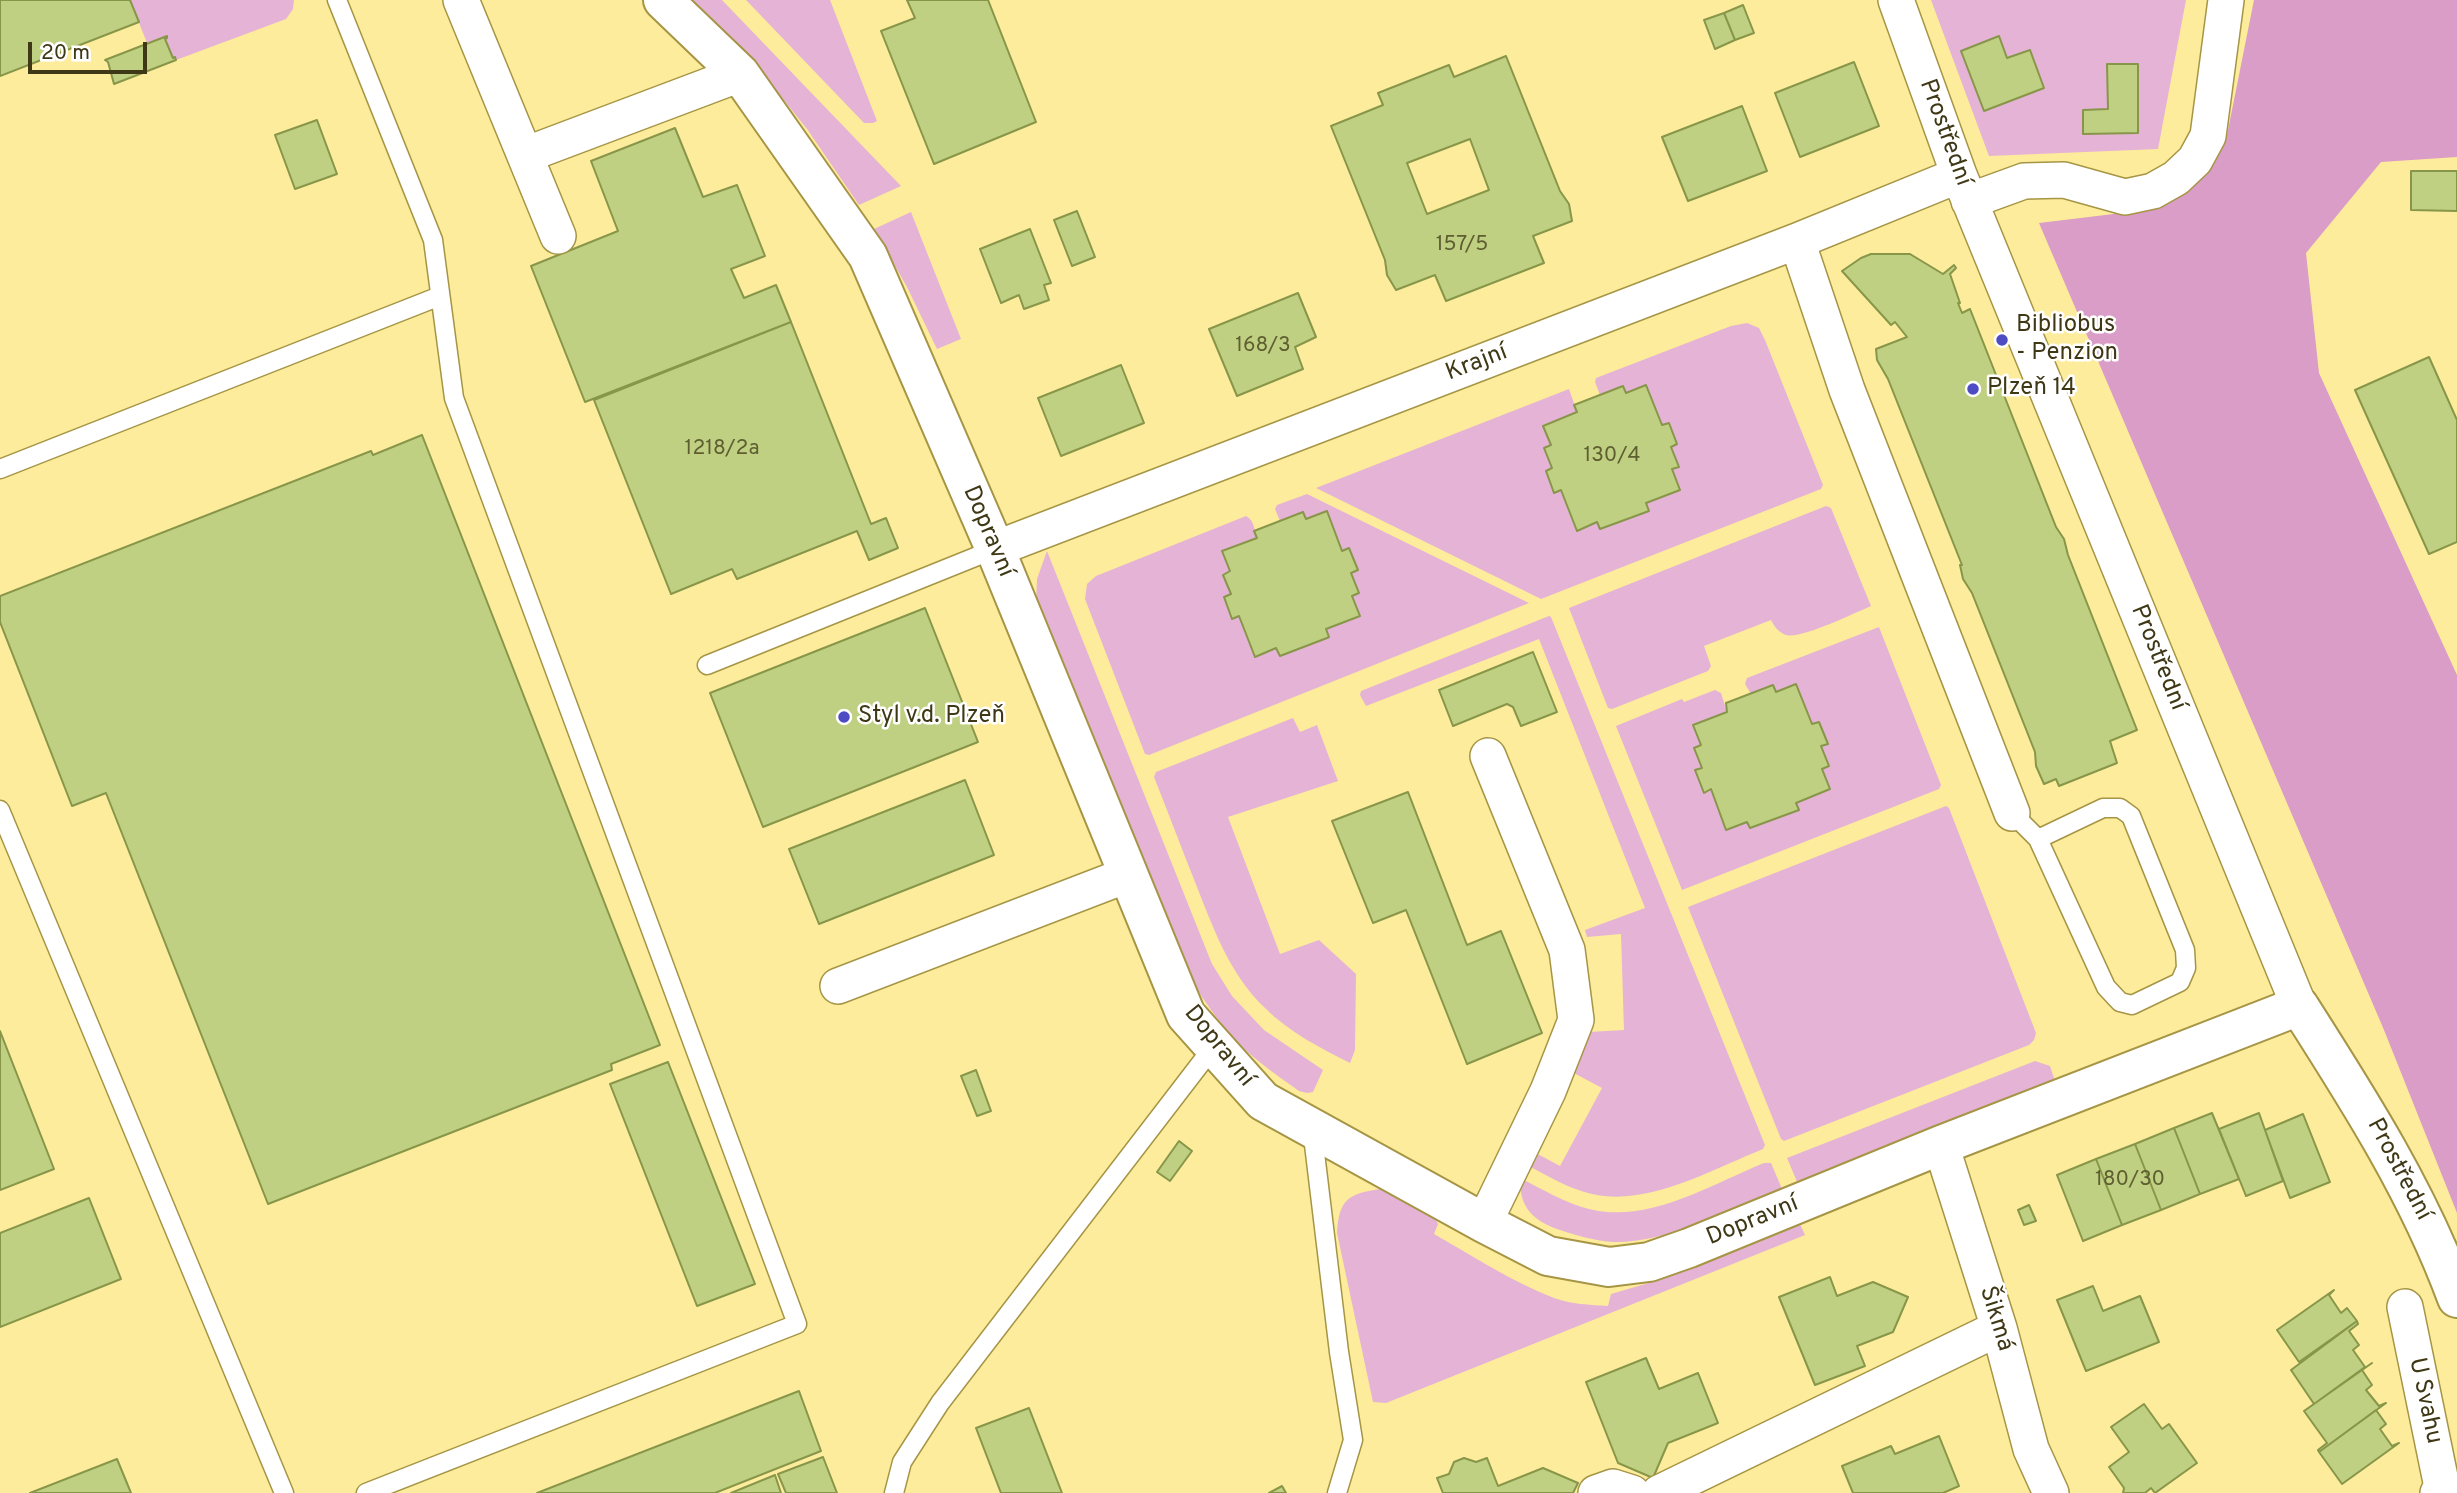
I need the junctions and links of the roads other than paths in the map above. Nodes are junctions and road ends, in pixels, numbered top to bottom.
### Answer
1 (337, 0) edge
2 (461, 0) edge
3 (663, 0) edge
4 (1896, 0) edge
5 (2226, 0) edge
6 (740, 74) junction
7 (525, 155) junction
8 (1964, 188) junction
9 (558, 236) dead end
10 (1797, 241) junction
11 (440, 296) junction
12 (0, 469) edge
13 (995, 549) junction
14 (706, 665) dead end
15 (1488, 756) dead end
16 (0, 810) edge
17 (2012, 813) joint
18 (2038, 839) junction
19 (1127, 875) junction
20 (838, 986) dead end
21 (2299, 1006) junction
22 (1214, 1046) junction
23 (1312, 1128) junction
24 (1941, 1145) junction
25 (1484, 1223) junction
26 (2457, 1298) edge
27 (2405, 1307) dead end
28 (1999, 1328) junction
29 (284, 1493) edge
30 (366, 1493) edge
31 (894, 1493) edge
32 (1337, 1493) edge
33 (1596, 1493) edge
34 (1632, 1493) edge
35 (1659, 1493) edge
36 (2051, 1493) edge
37 (2438, 1493) edge

1 - 11 lane
2 - 7 street
3 - 6 street, Dopravní
4 - 8 street, Prostřední
5 - 8 street, Krajní
6 - 7 street
6 - 13 street, Dopravní
7 - 9 street
8 - 10 street, Krajní
8 - 21 street, Prostřední
10 - 13 street, Krajní
10 - 17 street
11 - 12 lane
11 - 30 lane
13 - 14 lane
13 - 19 street, Dopravní
15 - 25 street
16 - 29 lane
17 - 18 lane
18 - 18 lane
19 - 20 street
19 - 22 street, Dopravní
21 - 24 street, Dopravní
21 - 26 street, Prostřední
22 - 23 street, Dopravní
22 - 31 lane
23 - 25 street, Dopravní
23 - 32 lane
24 - 25 street, Dopravní
24 - 28 street, Šikmá
27 - 37 street, U Svahu
28 - 35 street
28 - 36 street, Šikmá
33 - 34 street

